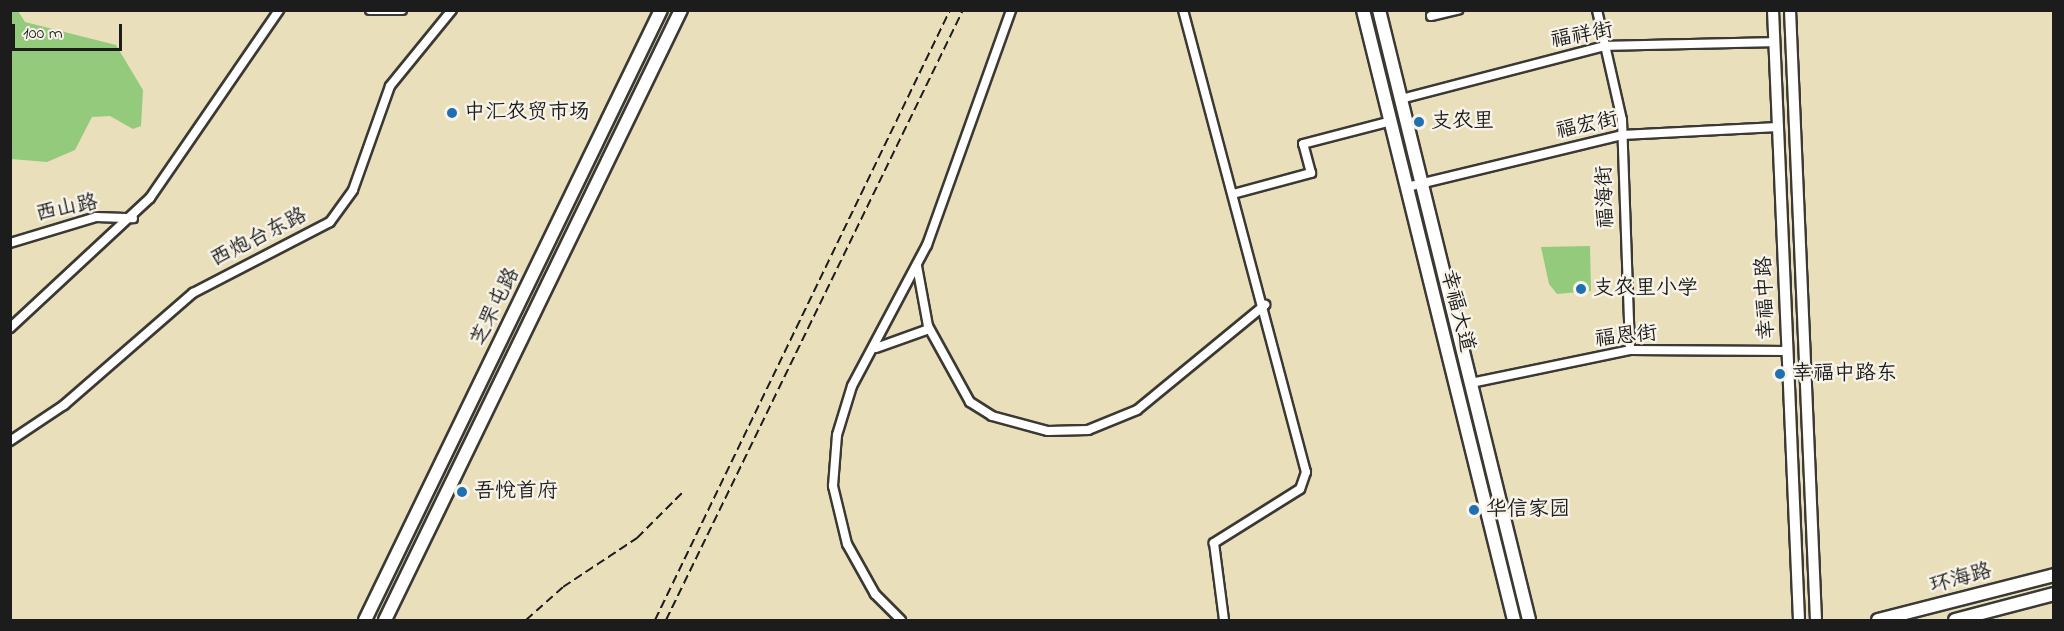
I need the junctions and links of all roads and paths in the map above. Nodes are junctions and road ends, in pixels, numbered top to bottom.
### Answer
1 (279, 10) edge
2 (370, 10) edge
3 (402, 10) edge
4 (452, 10) edge
5 (661, 10) edge
6 (681, 10) edge
7 (1011, 10) edge
8 (1183, 10) edge
9 (1363, 10) edge
10 (1379, 10) edge
11 (1458, 10) edge
12 (1597, 10) edge
13 (1773, 10) edge
14 (1790, 10) edge
15 (1431, 16) dead end
16 (1775, 42) junction
17 (1605, 46) junction
18 (1401, 99) junction
19 (1391, 121) junction
20 (1778, 127) junction
21 (1622, 135) junction
22 (1422, 183) junction
23 (1407, 187) junction
24 (1233, 194) junction
25 (133, 218) junction
26 (10, 243) edge
27 (917, 265) junction
28 (1265, 305) junction
29 (10, 328) edge
30 (929, 329) junction
31 (876, 348) junction
32 (1630, 350) junction
33 (1788, 351) junction
34 (1471, 383) junction
35 (10, 441) edge
36 (2054, 575) edge
37 (2054, 594) edge
38 (365, 621) edge
39 (384, 621) edge
40 (901, 621) edge
41 (1224, 621) edge
42 (1514, 621) edge
43 (1529, 621) edge
44 (1799, 621) edge
45 (1816, 621) edge
46 (1878, 621) edge
47 (1955, 621) edge

1 - 25 street
2 - 3 street
4 - 35 street, 西炮台东路
5 - 38 main road, 芝罘屯路
6 - 39 main road, 芝罘屯路
7 - 27 street
8 - 24 street
9 - 19 main road, 幸福大道
10 - 18 main road, 幸福大道
11 - 15 street
12 - 17 street, 福海街
13 - 16 street, 幸福中路
14 - 45 street, 幸福中路
16 - 17 street, 福祥街
16 - 20 street, 幸福中路
17 - 18 street, 福祥街
17 - 21 street, 福海街
18 - 22 main road, 幸福大道
19 - 23 main road, 幸福大道
19 - 24 street
20 - 21 street, 福宏街
20 - 33 street, 幸福中路
21 - 22 street, 福宏街
21 - 32 street, 福海街
22 - 23 street, 福宏街
22 - 34 main road, 幸福大道
23 - 42 main road, 幸福大道
24 - 28 street
25 - 26 street, 西山路
25 - 29 street
27 - 30 street
27 - 31 street
28 - 30 street
28 - 41 street
30 - 31 street
31 - 40 street
32 - 33 street, 福恩街
32 - 34 street, 福恩街
33 - 44 street, 幸福中路
34 - 43 main road, 幸福大道
36 - 46 main road, 环海路
37 - 47 main road, 环海路

